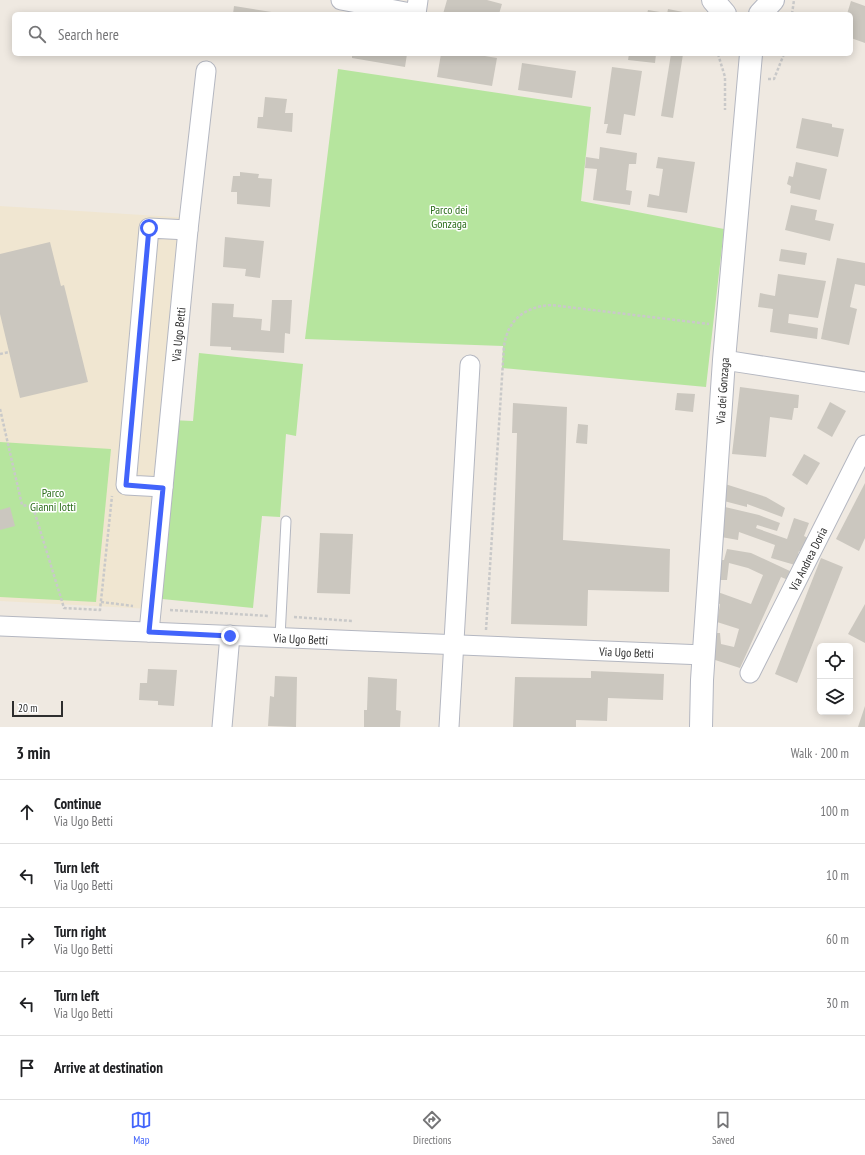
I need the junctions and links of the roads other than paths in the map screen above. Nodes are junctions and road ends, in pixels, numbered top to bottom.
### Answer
1 (341, 0) edge
2 (418, 0) edge
3 (713, 0) edge
4 (772, 0) edge
5 (405, 12) edge
6 (416, 12) edge
7 (723, 12) edge
8 (761, 12) edge
9 (751, 56) edge
10 (206, 72) dead end
11 (188, 230) junction
12 (724, 360) junction
13 (470, 366) dead end
14 (865, 382) edge
15 (865, 445) edge
16 (163, 488) junction
17 (286, 521) dead end
18 (0, 626) edge
19 (149, 632) junction
20 (230, 636) junction
21 (454, 636) junction
22 (280, 638) junction
23 (704, 655) junction
24 (750, 673) dead end
25 (222, 727) edge
26 (450, 727) edge
27 (701, 727) edge

1 - 5 street
2 - 6 street
3 - 7 main road
4 - 8 main road
9 - 12 main road, Via dei Gonzaga
10 - 11 street, Via Ugo Betti
11 - 16 street, Via Ugo Betti
11 - 16 street
12 - 14 street
12 - 23 main road, Via dei Gonzaga
13 - 21 street
15 - 24 street, Via Andrea Doria
16 - 19 street, Via Ugo Betti
17 - 22 lane
18 - 19 street, Via Ugo Betti
19 - 20 street, Via Ugo Betti
20 - 22 street, Via Ugo Betti
20 - 25 street
21 - 22 street, Via Ugo Betti
21 - 23 street, Via Ugo Betti
21 - 26 street
23 - 27 main road, Via dei Gonzaga

